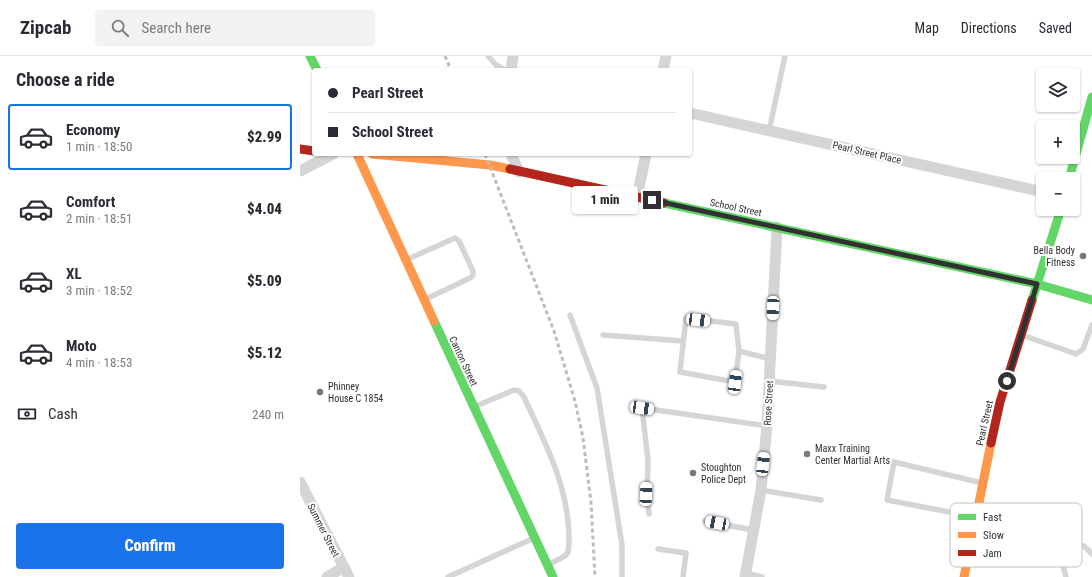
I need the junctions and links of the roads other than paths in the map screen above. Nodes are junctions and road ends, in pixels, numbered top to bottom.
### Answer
1 (310, 56) edge
2 (488, 56) edge
3 (513, 56) edge
4 (666, 56) edge
5 (785, 56) edge
6 (316, 68) edge
7 (501, 68) edge
8 (511, 68) edge
9 (663, 68) edge
10 (1092, 97) edge
11 (692, 113) edge
12 (769, 131) junction
13 (300, 149) edge
14 (312, 151) edge
15 (329, 156) edge
16 (358, 156) edge
17 (393, 156) edge
18 (512, 156) edge
19 (646, 156) edge
20 (300, 171) edge
21 (519, 172) junction
22 (1071, 172) edge
23 (1036, 190) edge
24 (637, 197) junction
25 (1059, 216) edge
26 (777, 227) junction
27 (406, 260) junction
28 (1037, 284) junction
29 (424, 300) junction
30 (1092, 300) edge
31 (570, 315) dead end
32 (1092, 325) edge
33 (604, 335) dead end
34 (1021, 335) junction
35 (683, 341) junction
36 (739, 351) junction
37 (770, 359) junction
38 (769, 381) junction
39 (824, 387) dead end
40 (474, 407) junction
41 (767, 426) junction
42 (300, 482) edge
43 (982, 483) junction
44 (761, 490) junction
45 (821, 500) dead end
46 (978, 503) edge
47 (950, 512) edge
48 (649, 514) dead end
49 (705, 521) dead end
50 (753, 530) junction
51 (534, 538) junction
52 (1082, 546) edge
53 (658, 548) dead end
54 (1092, 554) edge
55 (547, 565) junction
56 (966, 567) edge
57 (1063, 567) edge
58 (346, 572) edge
59 (745, 575) edge
60 (326, 577) edge
61 (448, 577) edge
62 (553, 577) edge
63 (622, 577) edge
64 (683, 577) edge
65 (762, 577) edge
66 (964, 577) edge
67 (1066, 577) edge

1 - 6 main road
2 - 7 lane
3 - 8 street
4 - 9 street
5 - 12 lane
10 - 22 main road
11 - 12 street, Pearl Street Place
12 - 23 street, Pearl Street Place
13 - 14 main road
15 - 20 street
16 - 27 main road, Canton Street
17 - 21 main road, School Street
18 - 21 street
19 - 24 street
21 - 24 main road, School Street
24 - 26 main road, School Street
25 - 28 main road, Pearl Street
26 - 28 main road, School Street
26 - 37 street, Rose Street
27 - 29 main road, Canton Street
27 - 29 lane
28 - 30 main road, School Street
28 - 34 main road, Pearl Street
29 - 40 main road, Canton Street
31 - 63 lane
32 - 34 lane
33 - 35 lane
34 - 43 main road, Pearl Street
35 - 36 lane
35 - 36 lane
36 - 37 lane
37 - 38 street, Rose Street
38 - 39 lane
38 - 41 street, Rose Street
40 - 51 main road, Canton Street
40 - 55 lane
41 - 44 street, Rose Street
41 - 48 lane
42 - 58 street, Summer Street
43 - 46 main road, Pearl Street
43 - 47 lane
44 - 45 lane
44 - 50 street, Rose Street
49 - 50 lane
50 - 59 street, Rose Street
51 - 55 main road, Canton Street
51 - 61 lane
52 - 54 lane
53 - 64 lane
55 - 62 main road, Canton Street
56 - 66 main road, Pearl Street
57 - 67 lane
58 - 60 street
59 - 65 lane

